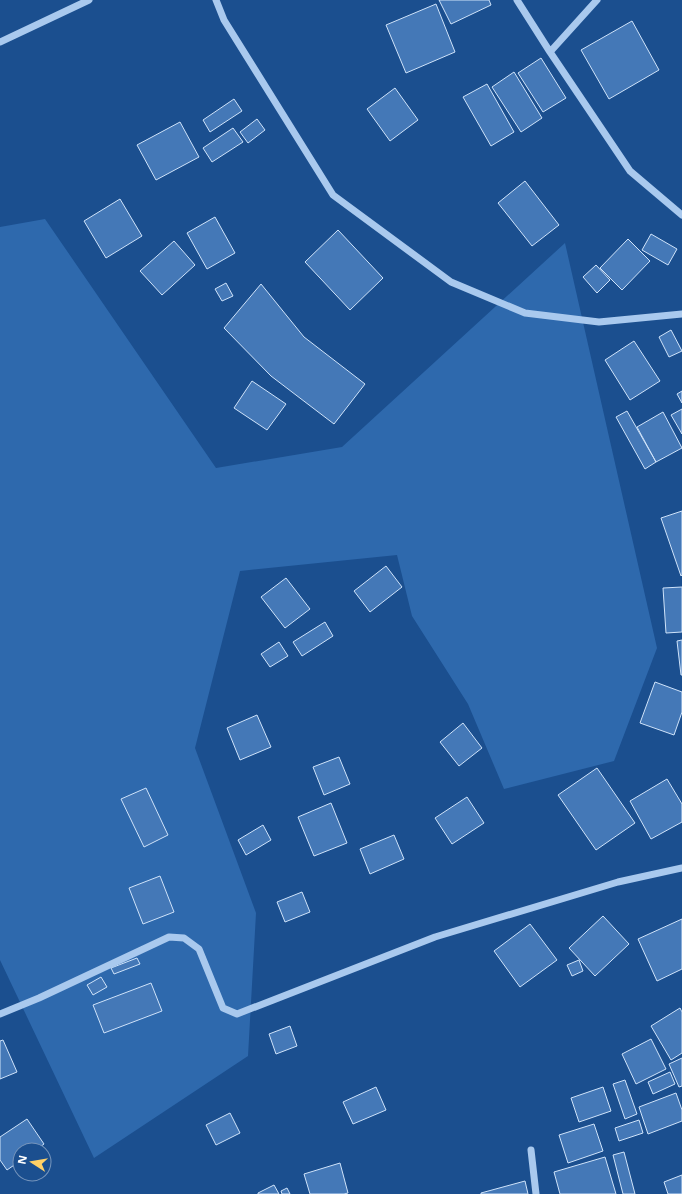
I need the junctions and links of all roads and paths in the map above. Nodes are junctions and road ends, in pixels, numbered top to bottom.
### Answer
1 (89, 0) edge
2 (216, 0) edge
3 (517, 0) edge
4 (597, 0) edge
5 (0, 42) edge
6 (550, 52) junction
7 (682, 215) edge
8 (682, 314) edge
9 (682, 868) edge
10 (0, 1014) edge
11 (531, 1150) dead end
12 (536, 1194) edge

1 - 5 street
2 - 8 street
3 - 6 street
4 - 6 street
6 - 7 street
9 - 10 street
11 - 12 street

